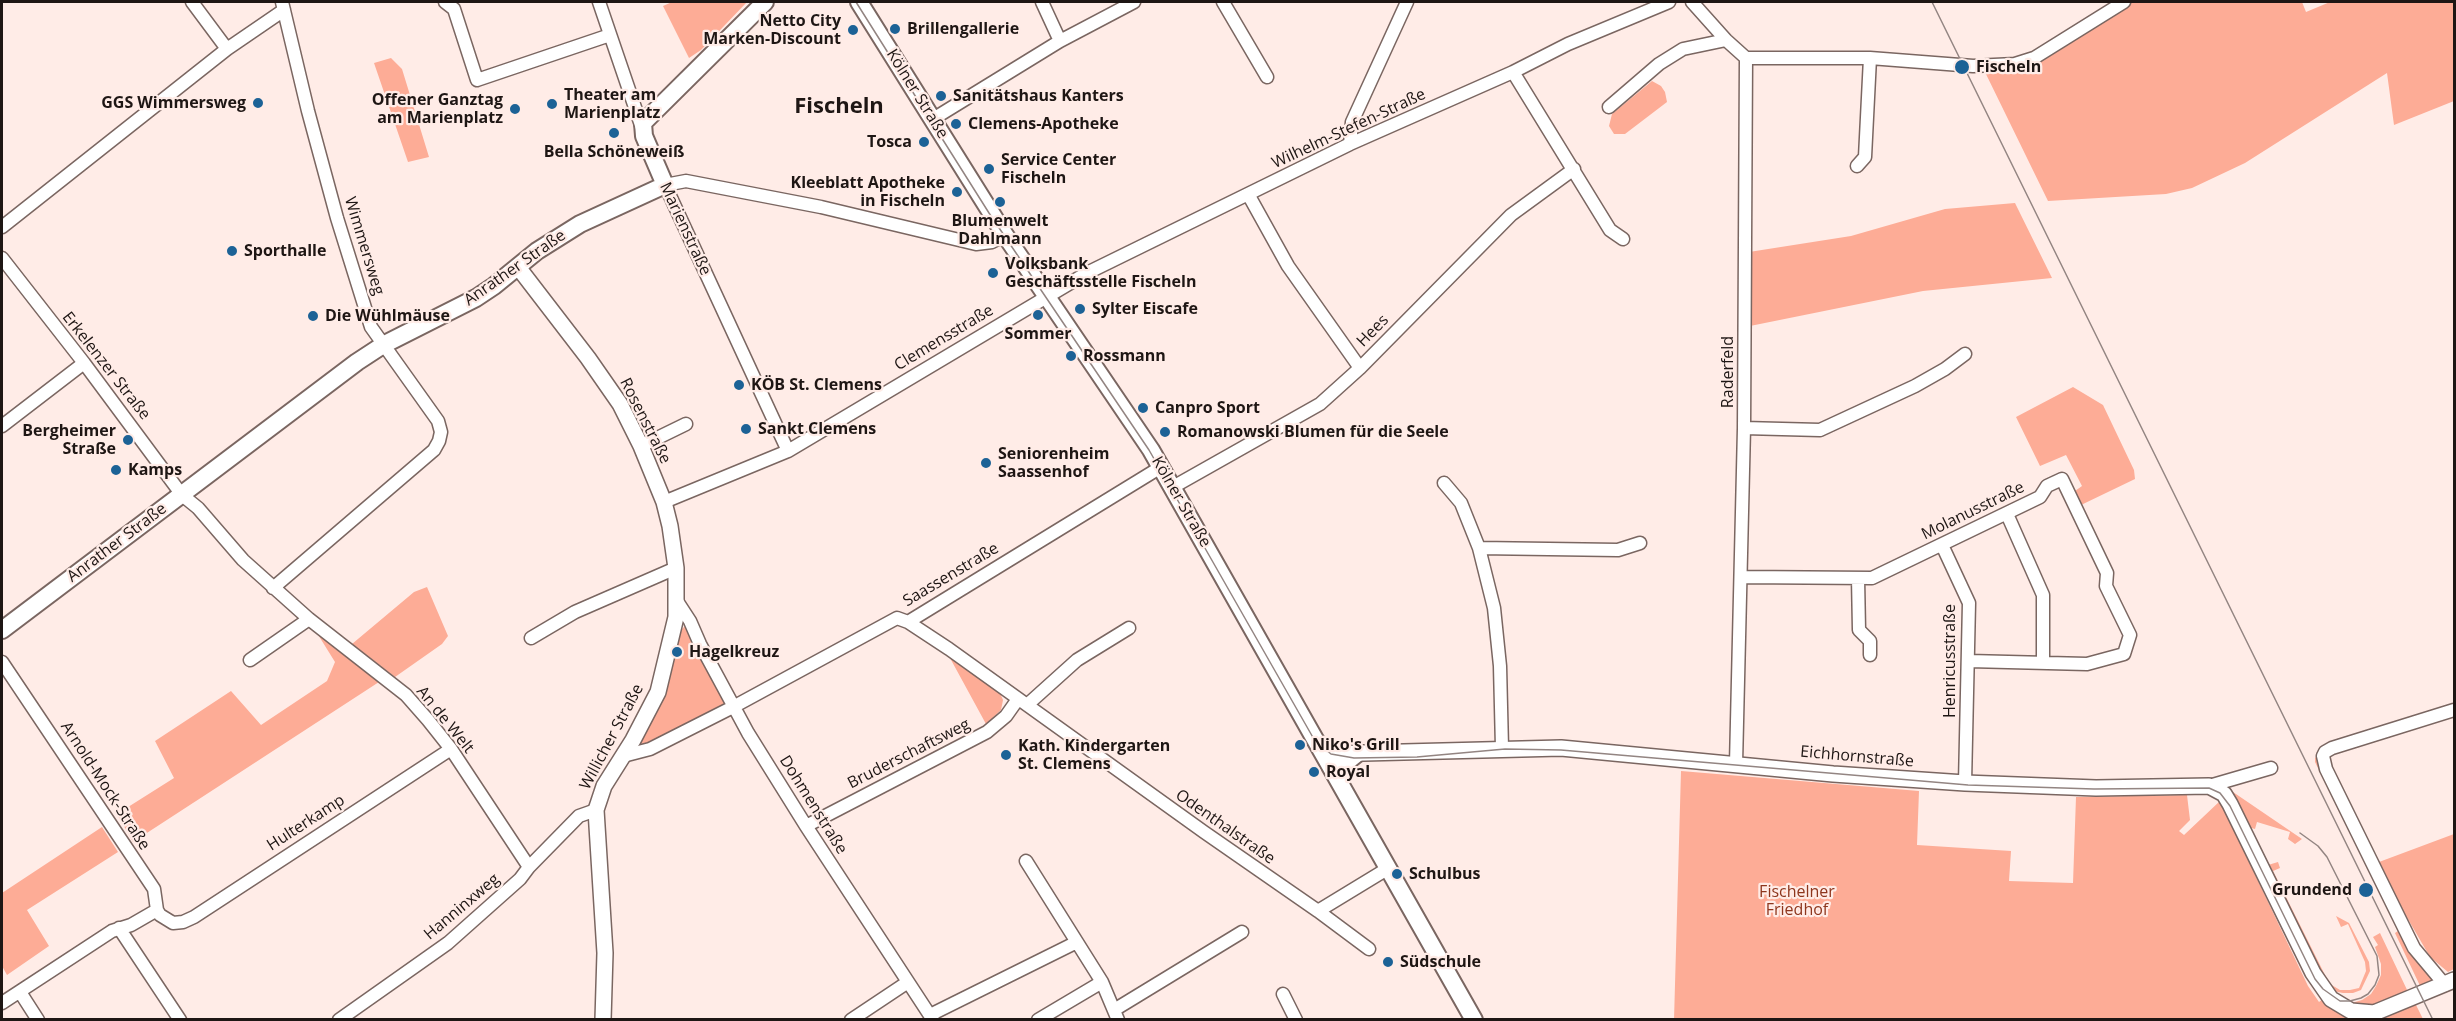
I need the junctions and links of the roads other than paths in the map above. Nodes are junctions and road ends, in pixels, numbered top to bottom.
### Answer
1 (192, 2) edge
2 (445, 2) edge
3 (599, 2) edge
4 (765, 2) edge
5 (859, 2) edge
6 (1042, 2) edge
7 (1134, 2) edge
8 (1223, 2) edge
9 (1407, 2) edge
10 (1669, 2) edge
11 (1692, 2) edge
12 (2124, 2) edge
13 (283, 6) edge
14 (610, 35) junction
15 (1726, 40) junction
16 (1060, 41) junction
17 (227, 50) junction
18 (1746, 58) junction
19 (1870, 58) junction
20 (1513, 72) junction
21 (1267, 77) dead end
22 (1609, 107) dead end
23 (933, 119) junction
24 (642, 128) junction
25 (1350, 144) junction
26 (1857, 166) dead end
27 (1574, 168) junction
28 (665, 185) junction
29 (1248, 194) junction
30 (2, 227) edge
31 (1005, 235) junction
32 (1623, 239) dead end
33 (2, 258) edge
34 (518, 267) junction
35 (1047, 296) junction
36 (383, 345) junction
37 (1965, 354) dead end
38 (84, 363) junction
39 (1360, 368) junction
40 (686, 424) dead end
41 (2, 426) edge
42 (1744, 428) junction
43 (641, 446) junction
44 (788, 451) junction
45 (1161, 467) junction
46 (1444, 483) dead end
47 (1173, 487) junction
48 (182, 495) junction
49 (664, 502) junction
50 (2007, 514) junction
51 (1640, 543) dead end
52 (1942, 545) junction
53 (1479, 548) junction
54 (676, 568) junction
55 (1741, 577) junction
56 (1858, 578) junction
57 (273, 588) junction
58 (676, 609) junction
59 (309, 619) junction
60 (909, 622) junction
61 (1129, 628) dead end
62 (2, 630) edge
63 (531, 638) dead end
64 (1870, 655) dead end
65 (250, 660) dead end
66 (1969, 661) junction
67 (2, 662) edge
68 (2043, 663) junction
69 (1022, 702) junction
70 (733, 707) junction
71 (2454, 710) edge
72 (1502, 748) junction
73 (450, 749) junction
74 (1358, 753) junction
75 (1325, 754) junction
76 (623, 756) junction
77 (1736, 764) junction
78 (2271, 768) dead end
79 (1340, 782) junction
80 (1965, 783) junction
81 (2209, 786) junction
82 (596, 810) junction
83 (806, 826) junction
84 (1026, 861) dead end
85 (529, 867) junction
86 (1387, 869) junction
87 (157, 910) junction
88 (1318, 910) junction
89 (118, 928) junction
90 (1242, 932) dead end
91 (1077, 942) junction
92 (1369, 950) dead end
93 (908, 982) junction
94 (1102, 982) junction
95 (2450, 982) edge
96 (20, 992) junction
97 (1283, 994) dead end
98 (2, 1003) edge
99 (1116, 1015) edge
100 (931, 1017) edge
101 (38, 1020) edge
102 (180, 1020) edge
103 (339, 1020) edge
104 (603, 1020) edge
105 (851, 1020) edge
106 (1038, 1020) edge
107 (1296, 1020) edge
108 (1474, 1020) edge

1 - 17 street
2 - 14 street
3 - 14 street, Marienstraße
4 - 24 main road
5 - 23 main road, Kölner Straße
6 - 16 street
7 - 16 street
8 - 21 street
9 - 25 street
10 - 20 street, Wilhelm-Stefen-Straße
11 - 15 street
12 - 19 street
13 - 17 street
13 - 36 street, Wimmersweg
14 - 24 street, Marienstraße
15 - 18 street
15 - 22 street
16 - 23 street
17 - 30 street
18 - 19 street
18 - 42 street, Raderfeld
19 - 26 street
20 - 25 street, Wilhelm-Stefen-Straße
20 - 27 street
23 - 31 main road, Kölner Straße
24 - 28 main road, Marienstraße
25 - 29 street, Wilhelm-Stefen-Straße
27 - 32 street
27 - 39 street, Hees
28 - 31 street, Anrather Straße
28 - 34 main road, Anrather Straße
28 - 44 street, Marienstraße
29 - 35 street, Wilhelm-Stefen-Straße
29 - 39 street
31 - 35 main road, Kölner Straße
33 - 38 street, Erkelenzer Straße
34 - 36 main road, Anrather Straße
34 - 43 street, Rosenstraße
35 - 44 street, Clemensstraße
35 - 45 main road, Kölner Straße
36 - 48 main road, Anrather Straße
36 - 57 street, Wimmersweg
37 - 42 street
38 - 41 street
38 - 48 street, Erkelenzer Straße
39 - 47 street, Hees
40 - 43 street
42 - 55 street, Raderfeld
43 - 49 street, Rosenstraße
44 - 49 street, Clemensstraße
45 - 47 main road, Kölner Straße
45 - 60 street, Saassenstraße
46 - 53 street
47 - 75 main road, Kölner Straße
48 - 57 street, An de Welt
48 - 62 main road, Anrather Straße
49 - 54 street, Rosenstraße
50 - 52 street, Molanusstraße
50 - 68 street
50 - 68 street, Molanusstraße
51 - 53 street
52 - 56 street, Molanusstraße
52 - 66 street, Henricusstraße
53 - 72 street
54 - 58 street, Rosenstraße
54 - 63 street
55 - 56 street, Molanusstraße
55 - 77 street, Raderfeld
56 - 64 street
57 - 59 street, An de Welt
58 - 70 street, Dohmenstraße
58 - 76 street, Willicher Straße
59 - 65 street
59 - 73 street, An de Welt
60 - 69 street, Odenthalstraße
60 - 70 street, Saassenstraße
61 - 69 street
66 - 68 street
66 - 80 street, Henricusstraße
67 - 87 street, Arnold-Mock-Straße
69 - 83 street, Bruderschaftsweg
69 - 88 street, Odenthalstraße
70 - 76 street, Saassenstraße
70 - 83 street, Dohmenstraße
71 - 95 street
72 - 74 street, Eichhornstraße
72 - 77 street, Eichhornstraße
73 - 85 street, An de Welt
73 - 87 street, Hulterkamp
74 - 75 street, Eichhornstraße
74 - 79 main road
75 - 79 main road, Kölner Straße
76 - 82 street, Willicher Straße
77 - 80 street, Eichhornstraße
78 - 81 street, Eichhornstraße
79 - 86 main road, Kölner Straße
80 - 81 street, Eichhornstraße
81 - 95 street
82 - 85 street, Hanninxweg
82 - 104 street, Willicher Straße
83 - 93 street, Dohmenstraße
84 - 91 street
85 - 103 street, Hanninxweg
86 - 88 street
86 - 108 main road, Kölner Straße
87 - 89 street
88 - 92 street, Odenthalstraße
89 - 96 street
89 - 102 street
90 - 99 street
91 - 94 street
91 - 100 street
93 - 100 street, Dohmenstraße
93 - 105 street
94 - 99 street
94 - 106 street
96 - 98 street
96 - 101 street
97 - 107 street

